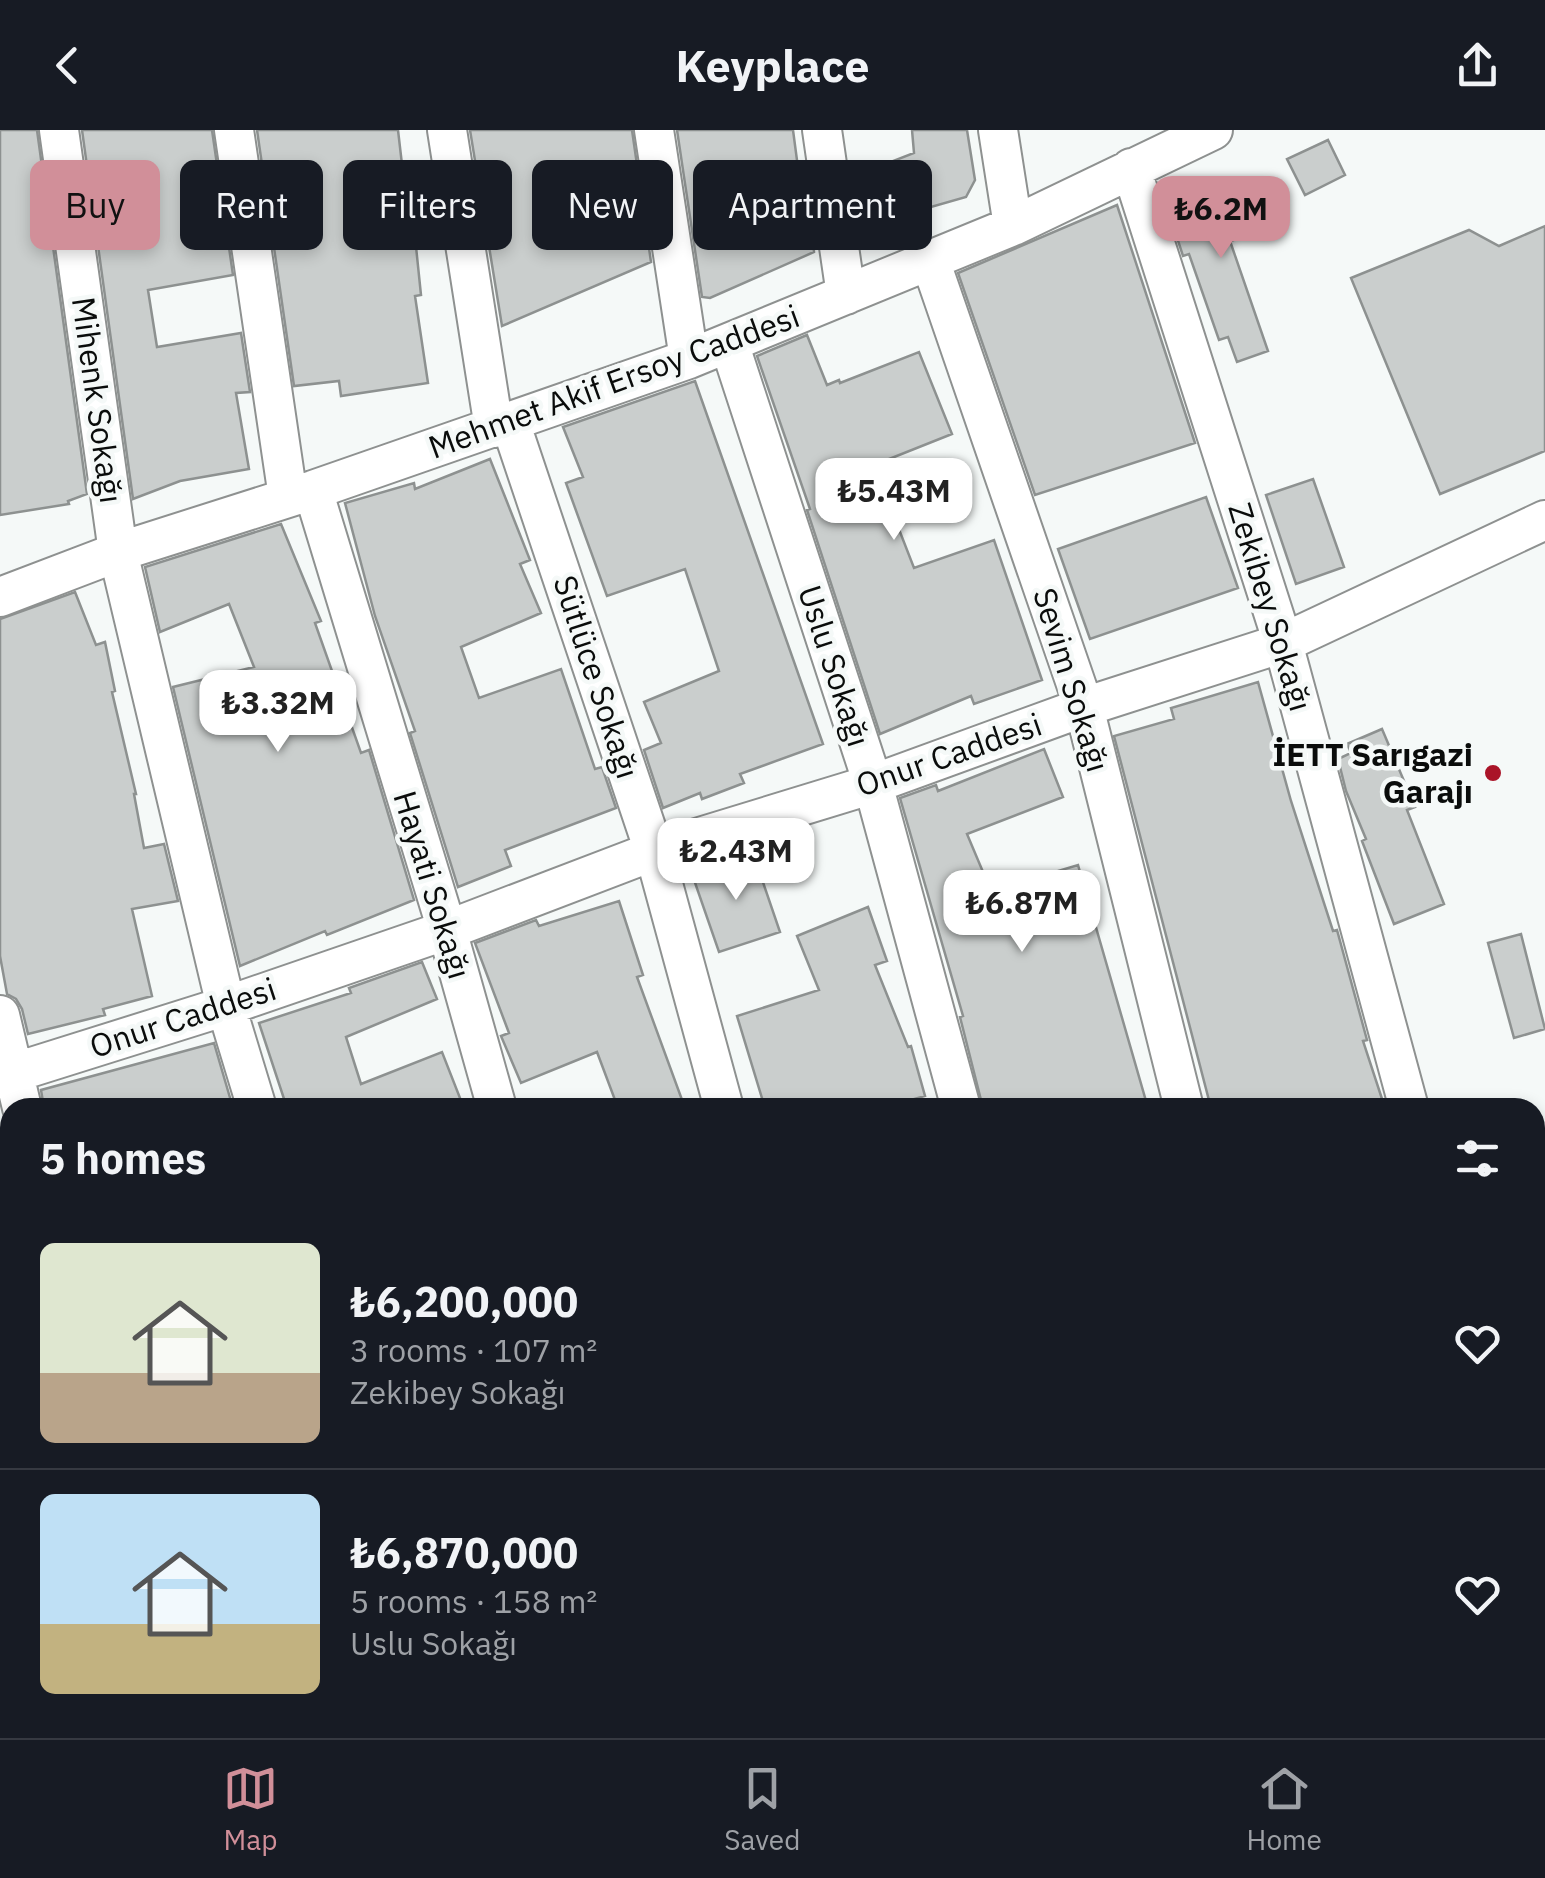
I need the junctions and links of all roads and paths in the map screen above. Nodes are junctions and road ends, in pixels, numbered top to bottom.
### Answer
1 (59, 130) edge
2 (234, 130) edge
3 (446, 130) edge
4 (654, 130) edge
5 (822, 130) edge
6 (998, 130) edge
7 (1214, 130) edge
8 (1149, 151) edge
9 (1013, 226) junction
10 (930, 260) junction
11 (846, 295) junction
12 (729, 343) junction
13 (690, 359) junction
14 (502, 425) junction
15 (300, 494) junction
16 (1545, 520) edge
17 (118, 552) junction
18 (0, 597) edge
19 (1283, 643) junction
20 (1084, 708) junction
21 (872, 784) junction
22 (654, 851) junction
23 (446, 930) junction
24 (226, 1006) junction
25 (0, 1015) edge
26 (13, 1084) edge
27 (254, 1098) edge
28 (494, 1098) edge
29 (721, 1098) edge
30 (958, 1098) edge
31 (1182, 1098) edge
32 (1406, 1098) edge

1 - 17 street, Mihenk Sokağı
2 - 15 street, Hayati Sokağı
3 - 14 street, Sütlüce Sokağı
4 - 13 street
5 - 11 street
6 - 9 street
7 - 8 street, Mehmet Akif Ersoy Caddesi
8 - 9 street, Mehmet Akif Ersoy Caddesi
8 - 19 street, Zekibey Sokağı
9 - 10 street, Mehmet Akif Ersoy Caddesi
10 - 11 street, Mehmet Akif Ersoy Caddesi
10 - 20 street, Sevim Sokağı
11 - 12 street, Mehmet Akif Ersoy Caddesi
12 - 13 street, Mehmet Akif Ersoy Caddesi
12 - 21 street, Uslu Sokağı
13 - 14 street, Mehmet Akif Ersoy Caddesi
14 - 15 street, Mehmet Akif Ersoy Caddesi
14 - 22 street, Sütlüce Sokağı
15 - 17 street, Mehmet Akif Ersoy Caddesi
15 - 23 street, Hayati Sokağı
16 - 19 street, Onur Caddesi
17 - 18 street, Mehmet Akif Ersoy Caddesi
17 - 24 street, Mihenk Sokağı
19 - 20 street, Onur Caddesi
19 - 32 street, Zekibey Sokağı
20 - 21 street, Onur Caddesi
20 - 31 street, Sevim Sokağı
21 - 22 street, Onur Caddesi
21 - 30 street, Uslu Sokağı
22 - 23 street, Onur Caddesi
22 - 29 street, Sütlüce Sokağı
23 - 24 street, Onur Caddesi
23 - 28 street, Hayati Sokağı
24 - 26 street, Onur Caddesi
24 - 27 street, Mihenk Sokağı
25 - 26 street

